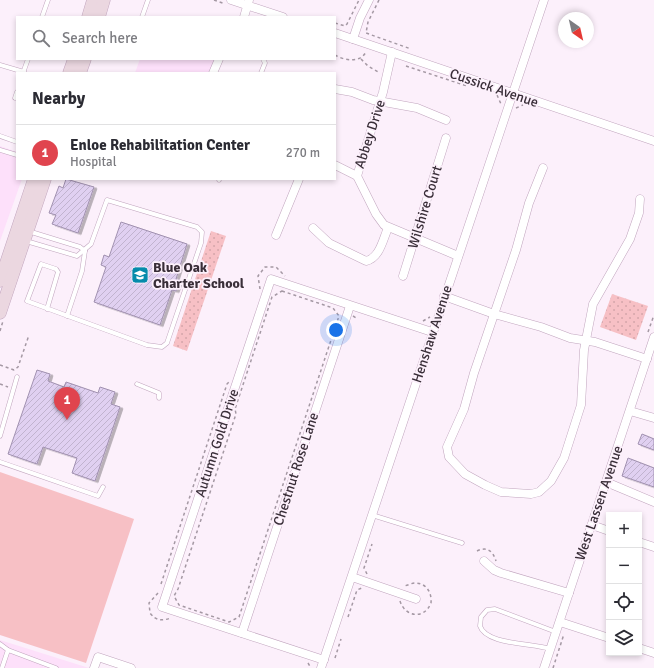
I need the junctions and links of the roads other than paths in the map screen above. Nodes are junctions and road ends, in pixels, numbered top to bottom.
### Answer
1 (48, 0) edge
2 (94, 0) edge
3 (104, 0) edge
4 (148, 0) edge
5 (231, 0) edge
6 (369, 0) edge
7 (544, 0) edge
8 (248, 3) edge
9 (42, 16) edge
10 (88, 16) edge
11 (99, 16) edge
12 (142, 16) edge
13 (244, 16) edge
14 (280, 16) edge
15 (336, 33) edge
16 (352, 39) junction
17 (391, 56) junction
18 (28, 60) edge
19 (74, 60) edge
20 (85, 60) edge
21 (219, 60) edge
22 (264, 60) edge
23 (0, 65) edge
24 (21, 72) edge
25 (24, 72) edge
26 (69, 72) edge
27 (80, 72) edge
28 (214, 72) edge
29 (261, 72) edge
30 (336, 89) edge
31 (513, 94) junction
32 (16, 95) edge
33 (15, 98) dead end
34 (380, 101) junction
35 (446, 120) dead end
36 (0, 136) edge
37 (446, 138) dead end
38 (654, 141) edge
39 (16, 142) edge
40 (0, 150) edge
41 (16, 155) edge
42 (336, 166) edge
43 (544, 168) dead end
44 (357, 176) junction
45 (34, 180) edge
46 (45, 180) edge
47 (299, 180) edge
48 (640, 198) dead end
49 (313, 228) dead end
50 (388, 228) junction
51 (23, 235) junction
52 (276, 236) dead end
53 (414, 238) junction
54 (85, 251) junction
55 (458, 256) junction
56 (403, 276) dead end
57 (0, 280) edge
58 (444, 296) junction
59 (350, 306) junction
60 (47, 308) junction
61 (0, 313) edge
62 (494, 314) junction
63 (67, 316) junction
64 (432, 332) junction
65 (651, 336) edge
66 (586, 340) junction
67 (647, 359) junction
68 (17, 377) dead end
69 (137, 384) dead end
70 (160, 398) dead end
71 (630, 410) junction
72 (654, 418) edge
73 (0, 436) edge
74 (0, 462) edge
75 (606, 482) junction
76 (103, 487) dead end
77 (654, 502) edge
78 (372, 514) junction
79 (592, 525) junction
80 (606, 530) edge
81 (462, 543) dead end
82 (642, 543) edge
83 (654, 547) edge
84 (484, 561) dead end
85 (352, 576) junction
86 (569, 593) junction
87 (416, 599) dead end
88 (560, 622) junction
89 (242, 633) junction
90 (560, 633) junction
91 (606, 637) edge
92 (0, 644) edge
93 (551, 649) junction
94 (642, 649) edge
95 (8, 650) junction
96 (654, 653) edge
97 (323, 664) edge
98 (2, 668) edge
99 (56, 668) edge
100 (94, 668) edge
101 (131, 668) edge
102 (544, 668) edge

1 - 9 lane
2 - 10 main road
3 - 11 main road
4 - 12 lane
5 - 8 street
6 - 16 street
7 - 31 street, Henshaw Avenue
8 - 13 street
8 - 14 street
15 - 16 street, Cussick Avenue
16 - 17 street, Cussick Avenue
17 - 31 street, Cussick Avenue
17 - 34 street, Abbey Drive
18 - 25 lane
19 - 26 main road
20 - 27 main road
21 - 28 street
22 - 29 lane
23 - 24 lane
30 - 34 street
31 - 38 street, Cussick Avenue
31 - 55 street, Henshaw Avenue
32 - 33 lane
34 - 35 street
34 - 44 street, Abbey Drive
36 - 39 lane
37 - 53 street, Wilshire Court
40 - 41 lane
42 - 44 street
43 - 62 street
44 - 50 street, Abbey Drive
45 - 51 main road
46 - 51 main road
47 - 52 street
48 - 66 street
49 - 50 street
50 - 53 street, Abbey Drive
51 - 54 lane
51 - 54 lane
51 - 57 main road
51 - 61 main road
53 - 55 street, Abbey Drive
53 - 56 street, Wilshire Court
54 - 63 lane
54 - 63 lane
55 - 58 street, Henshaw Avenue
58 - 62 street
58 - 64 street, Henshaw Avenue
59 - 64 street, Autumn Gold Drive
59 - 89 street, Chestnut Rose Lane
59 - 89 street, Autumn Gold Drive
60 - 60 lane
60 - 63 lane
62 - 66 street
62 - 66 street
64 - 78 street, Henshaw Avenue
65 - 67 street, West Lassen Avenue
66 - 67 street
67 - 71 street, West Lassen Avenue
68 - 73 lane
69 - 70 lane
71 - 72 street
71 - 75 street, West Lassen Avenue
74 - 76 lane
75 - 77 street
75 - 79 street, West Lassen Avenue
78 - 81 lane
78 - 85 street, Henshaw Avenue
79 - 80 street
79 - 86 street, West Lassen Avenue
82 - 83 street
84 - 86 street
85 - 87 street
85 - 97 street, Henshaw Avenue
86 - 88 street, West Lassen Avenue
88 - 90 street, West Lassen Avenue
88 - 91 street
89 - 97 street, Autumn Gold Drive
90 - 93 street, West Lassen Avenue
90 - 93 lane
92 - 95 lane
93 - 102 street, West Lassen Avenue
94 - 96 street
95 - 98 lane
95 - 99 lane
100 - 101 street

